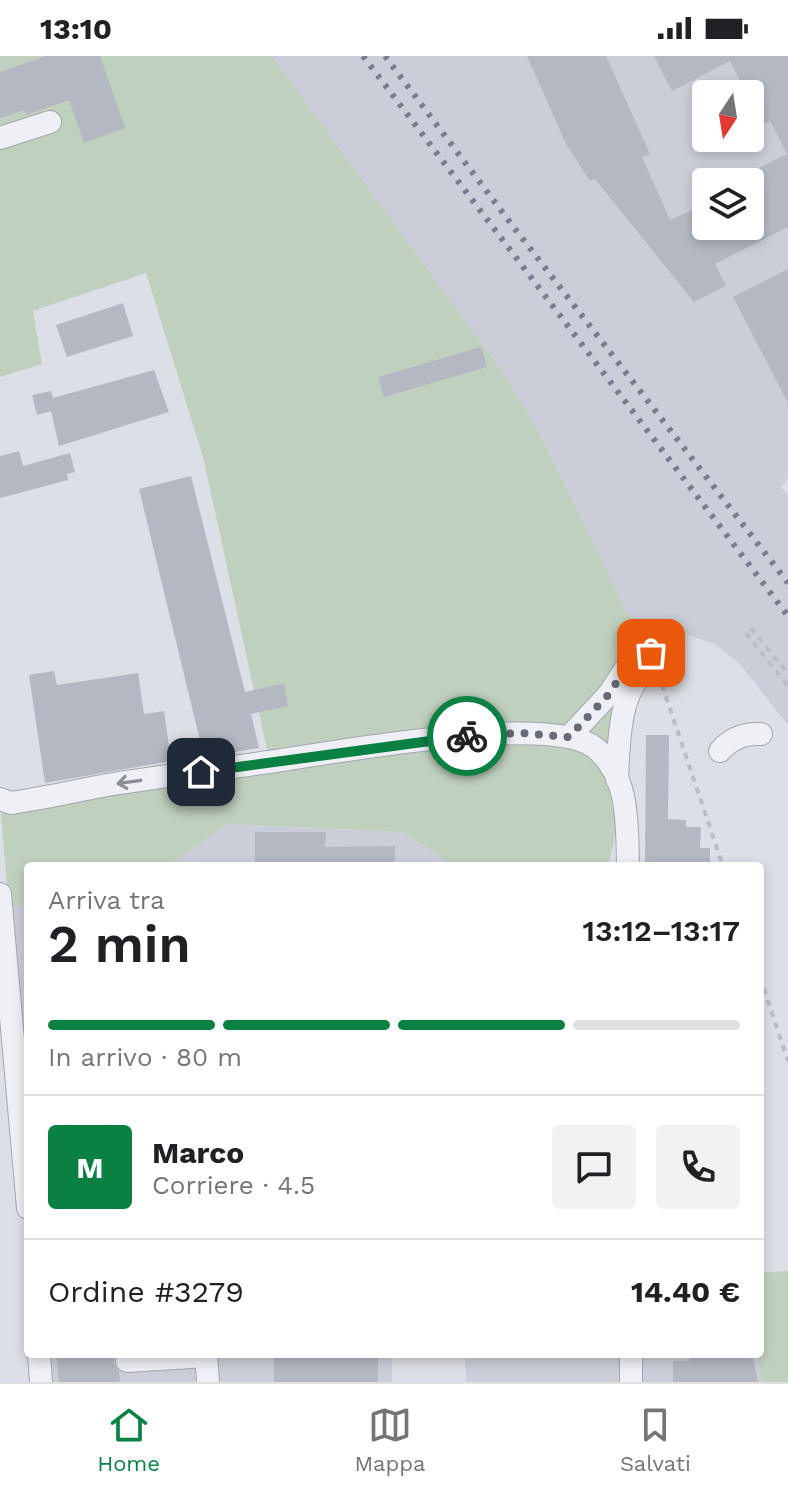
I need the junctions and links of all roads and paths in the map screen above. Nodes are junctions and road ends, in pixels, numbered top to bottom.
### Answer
1 (50, 122) dead end
2 (0, 138) edge
3 (751, 628) dead end
4 (746, 633) dead end
5 (653, 659) junction
6 (788, 674) edge
7 (788, 686) edge
8 (761, 734) dead end
9 (569, 737) junction
10 (720, 751) dead end
11 (617, 780) junction
12 (0, 799) edge
13 (628, 862) edge
14 (722, 862) edge
15 (0, 894) edge
16 (764, 989) edge
17 (788, 1061) edge
18 (24, 1149) edge
19 (39, 1358) edge
20 (166, 1358) edge
21 (206, 1358) edge
22 (631, 1358) edge
23 (127, 1361) dead end
24 (41, 1382) edge
25 (208, 1382) edge
26 (631, 1382) edge

1 - 2 street
3 - 6 path
4 - 7 path
5 - 9 street
5 - 11 street
5 - 14 path
8 - 10 street
9 - 11 street
9 -> 12 street
11 - 13 street
15 - 18 street
16 - 17 path
19 - 24 street
20 - 23 street
21 - 25 street
22 - 26 street

